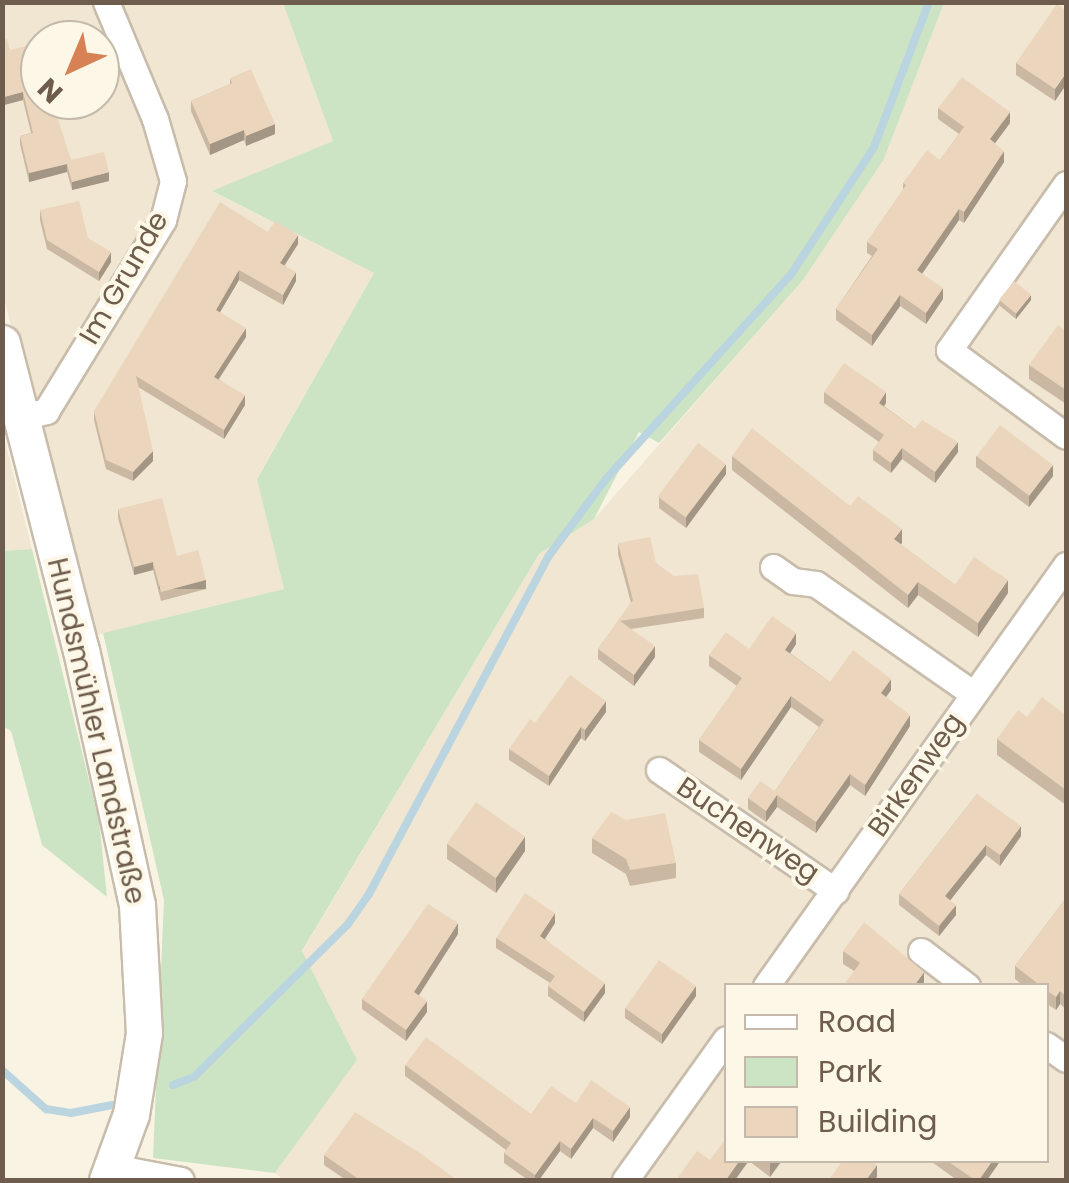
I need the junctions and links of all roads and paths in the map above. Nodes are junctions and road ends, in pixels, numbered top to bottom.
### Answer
1 (106, 2) edge
2 (1066, 184) edge
3 (2, 343) edge
4 (22, 418) junction
5 (1066, 436) edge
6 (1066, 564) edge
7 (773, 567) dead end
8 (972, 693) junction
9 (659, 770) dead end
10 (836, 891) junction
11 (921, 951) dead end
12 (768, 983) edge
13 (963, 983) edge
14 (724, 1042) edge
15 (110, 1174) edge
16 (181, 1180) edge
17 (625, 1180) edge

1 - 4 street, Im Grunde
2 - 5 street
3 - 4 street, Hundsmühler Landstraße
4 - 15 street, Hundsmühler Landstraße
6 - 8 street, Birkenweg
7 - 8 street
8 - 10 street, Birkenweg
9 - 10 street, Buchenweg
10 - 12 street, Birkenweg
11 - 13 street
14 - 17 street
15 - 16 street

